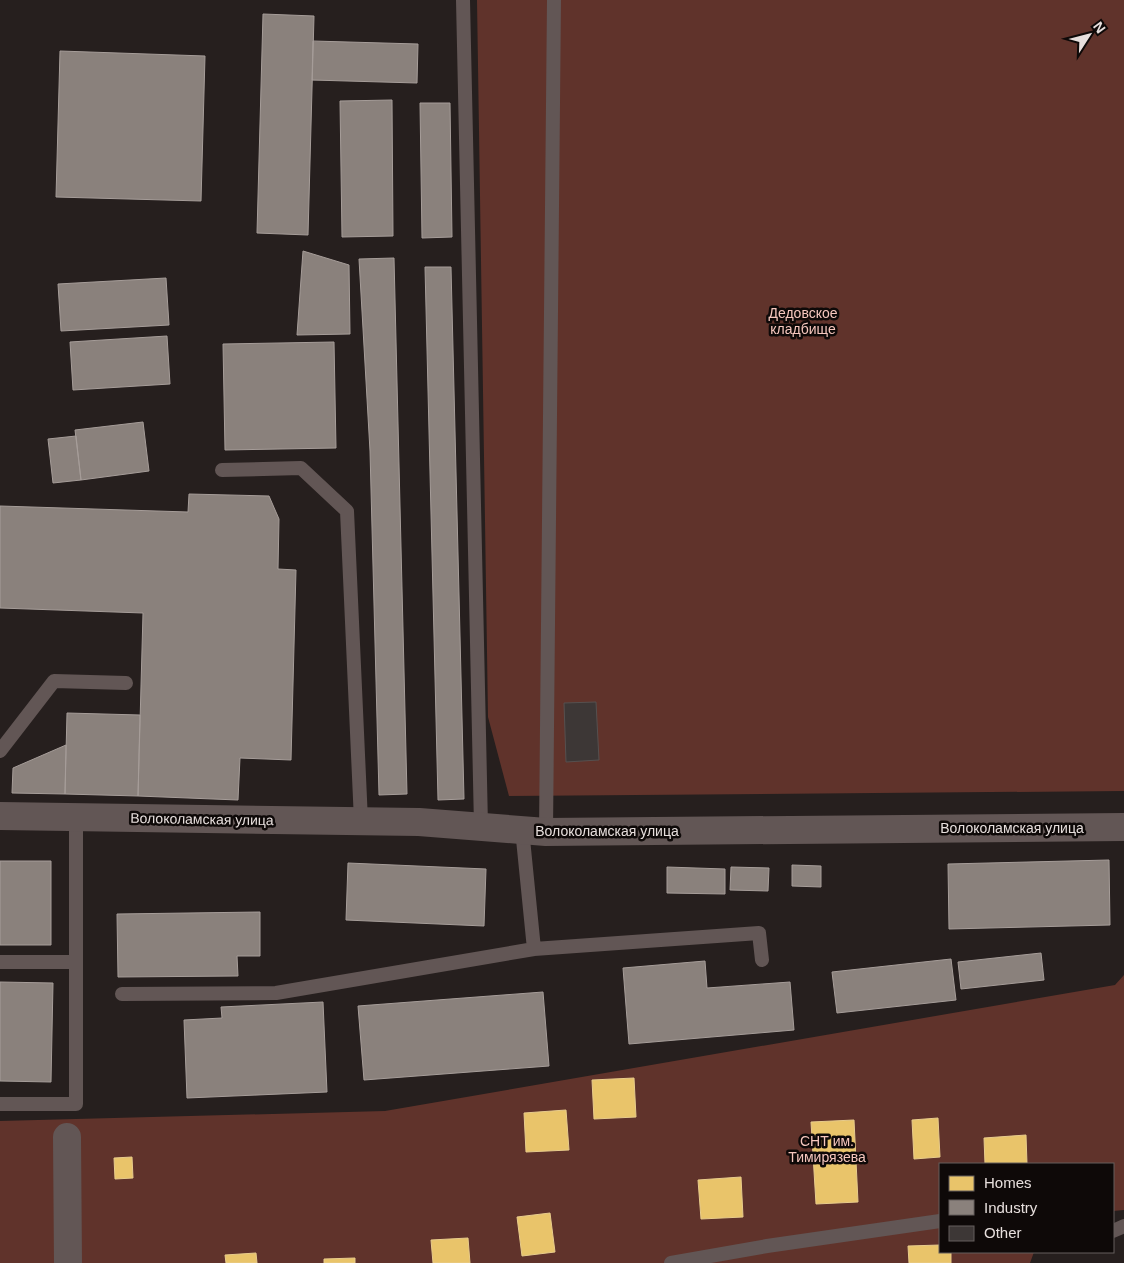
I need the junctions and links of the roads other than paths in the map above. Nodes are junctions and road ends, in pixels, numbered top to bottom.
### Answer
1 (463, 0) edge
2 (554, 0) edge
3 (222, 470) dead end
4 (126, 683) dead end
5 (0, 752) edge
6 (0, 816) edge
7 (76, 817) junction
8 (361, 821) junction
9 (481, 826) junction
10 (1124, 827) edge
11 (534, 831) junction
12 (534, 949) junction
13 (762, 960) dead end
14 (0, 962) edge
15 (76, 962) junction
16 (122, 994) dead end
17 (0, 1104) edge
18 (67, 1137) dead end
19 (939, 1221) edge
20 (68, 1263) edge
21 (671, 1263) edge

1 - 9 lane
2 - 11 lane
3 - 8 lane
4 - 5 lane
6 - 7 street, Волоколамская улица
7 - 8 street, Волоколамская улица
7 - 15 lane
8 - 9 street, Волоколамская улица
9 - 11 street, Волоколамская улица
10 - 11 street, Волоколамская улица
11 - 12 lane
12 - 13 lane
12 - 16 lane
14 - 15 lane
15 - 17 lane
18 - 20 street
19 - 21 lane

